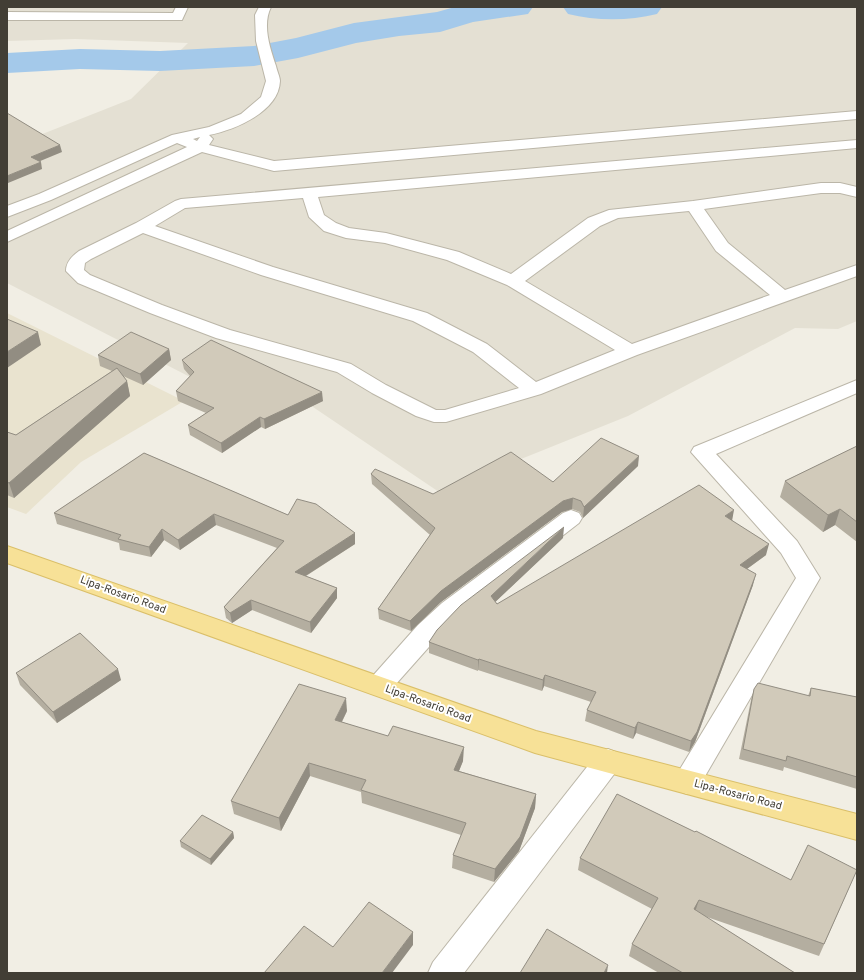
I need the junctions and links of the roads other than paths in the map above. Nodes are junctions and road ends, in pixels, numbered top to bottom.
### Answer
1 (182, 7) edge
2 (265, 7) edge
3 (74, 11) edge
4 (7, 16) edge
5 (857, 115) edge
6 (213, 130) junction
7 (177, 138) junction
8 (857, 144) edge
9 (200, 147) junction
10 (309, 192) junction
11 (857, 192) edge
12 (693, 206) junction
13 (7, 212) edge
14 (142, 227) junction
15 (10, 233) edge
16 (857, 270) edge
17 (513, 282) junction
18 (783, 296) junction
19 (630, 351) junction
20 (857, 386) edge
21 (534, 390) junction
22 (571, 518) dead end
23 (7, 554) edge
24 (379, 686) junction
25 (608, 761) junction
26 (687, 782) junction
27 (857, 827) edge
28 (444, 973) edge

1 - 3 street
2 - 6 street
3 - 4 street
5 - 9 street
6 - 7 street
6 - 9 street
7 - 9 street
7 - 13 street
8 - 10 street
9 - 15 street
10 - 14 street
10 - 17 street
11 - 12 street
12 - 17 street
12 - 18 street
14 - 21 street
14 - 21 street
16 - 18 street
17 - 19 street
18 - 19 street
19 - 21 street
20 - 26 street
22 - 24 street
23 - 24 main road, Lipa-Rosario Road
24 - 25 main road, Lipa-Rosario Road
25 - 26 main road, Lipa-Rosario Road
25 - 28 street
26 - 27 main road, Lipa-Rosario Road

